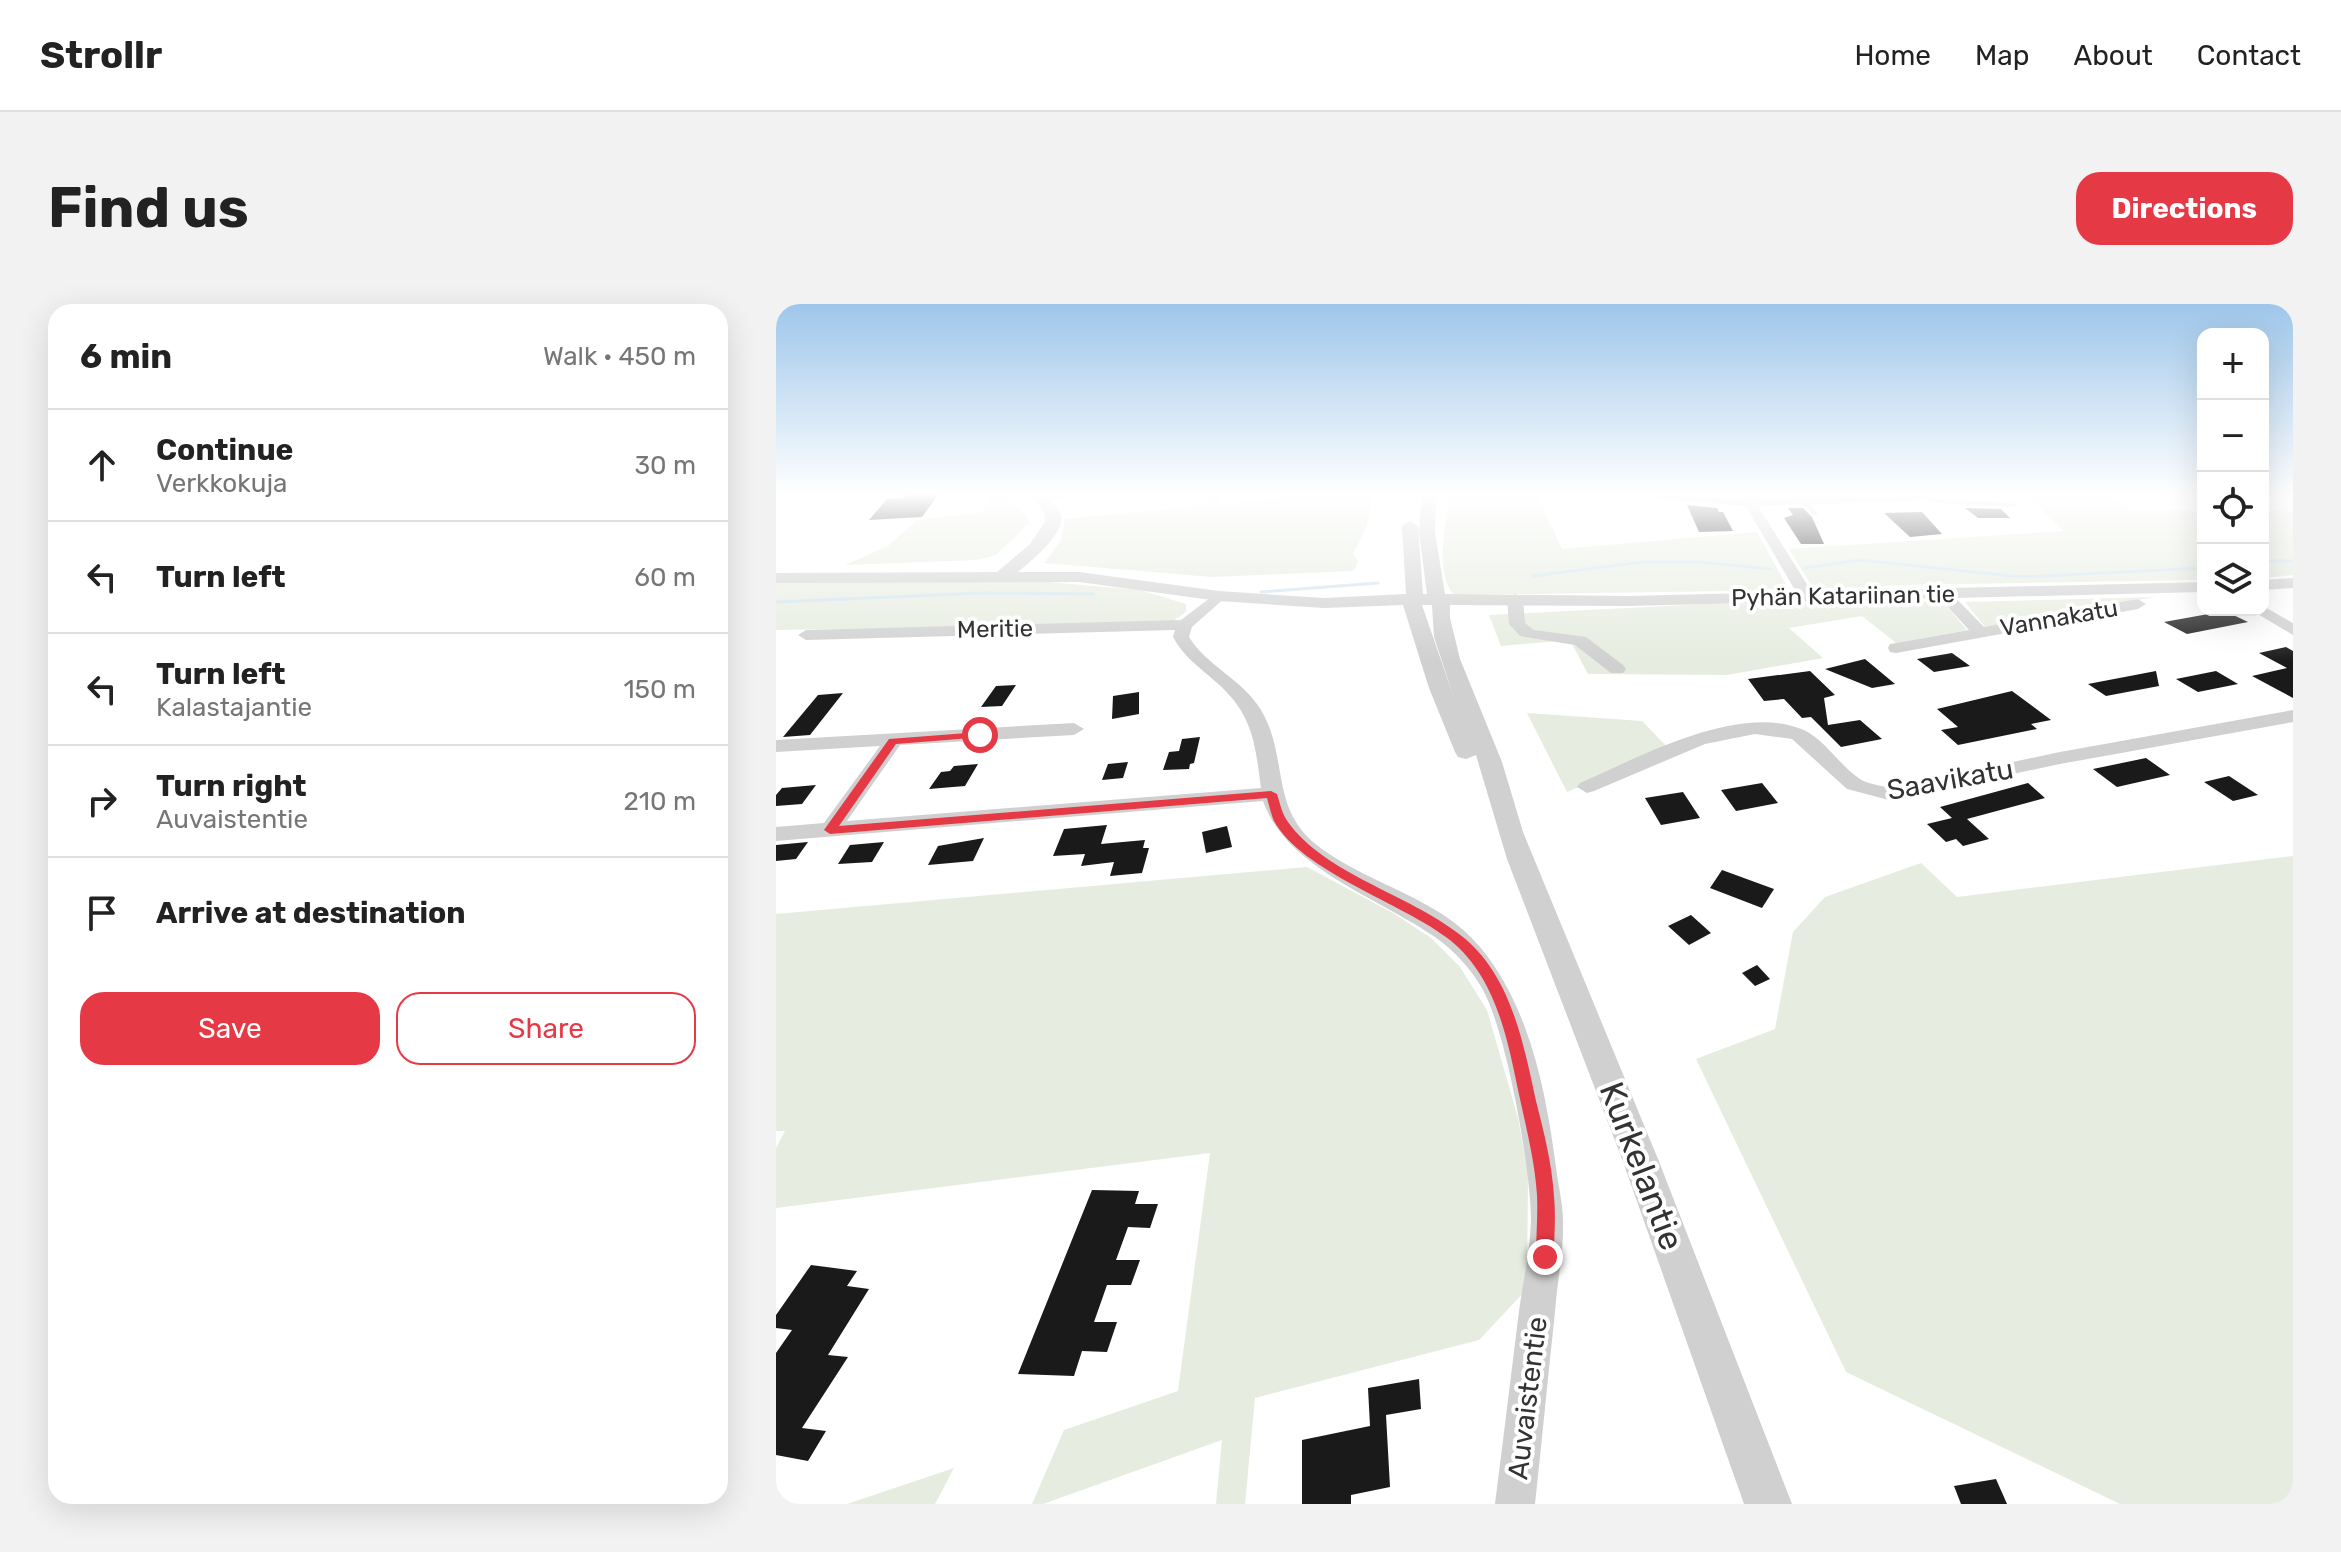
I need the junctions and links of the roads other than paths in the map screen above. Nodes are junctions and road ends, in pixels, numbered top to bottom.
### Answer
1 (1032, 550) edge
2 (1410, 550) edge
3 (1430, 550) edge
4 (1780, 550) edge
5 (1004, 575) junction
6 (776, 578) edge
7 (2293, 583) edge
8 (2269, 585) edge
9 (2197, 587) edge
10 (1944, 594) junction
11 (1807, 597) junction
12 (1216, 599) junction
13 (1515, 604) junction
14 (2138, 604) dead end
15 (1438, 605) junction
16 (1415, 606) junction
17 (2269, 615) edge
18 (1185, 625) junction
19 (2290, 627) edge
20 (1980, 632) junction
21 (806, 635) dead end
22 (1896, 648) dead end
23 (1617, 669) dead end
24 (2293, 716) edge
25 (1074, 729) dead end
26 (893, 741) junction
27 (776, 746) edge
28 (1587, 787) dead end
29 (1271, 794) junction
30 (830, 830) junction
31 (1509, 830) junction
32 (776, 834) edge
33 (1515, 1504) edge
34 (1768, 1504) edge

1 - 5 street
2 - 16 street, Kurkelantie
3 - 15 street, Kurkelantie
4 - 11 street
5 - 6 street, Pyhän Katariinan tie
5 - 12 street, Pyhän Katariinan tie
7 - 8 street
9 - 10 street, Pyhän Katariinan tie
10 - 11 street, Pyhän Katariinan tie
10 - 20 street, Vannakatu
11 - 13 street, Pyhän Katariinan tie
12 - 16 street, Pyhän Katariinan tie
12 - 18 street
13 - 15 street, Pyhän Katariinan tie
13 - 23 street
14 - 20 street, Vannakatu
15 - 16 street, Pyhän Katariinan tie
15 - 31 street, Kurkelantie
16 - 31 street, Kurkelantie
17 - 19 street
18 - 21 street, Meritie
18 - 29 street, Auvaistentie
20 - 22 street, Vannakatu
24 - 28 street, Saavikatu
25 - 26 street
26 - 27 street
26 - 30 street
29 - 30 street
29 - 33 street, Auvaistentie
30 - 32 street
31 - 34 street, Kurkelantie

